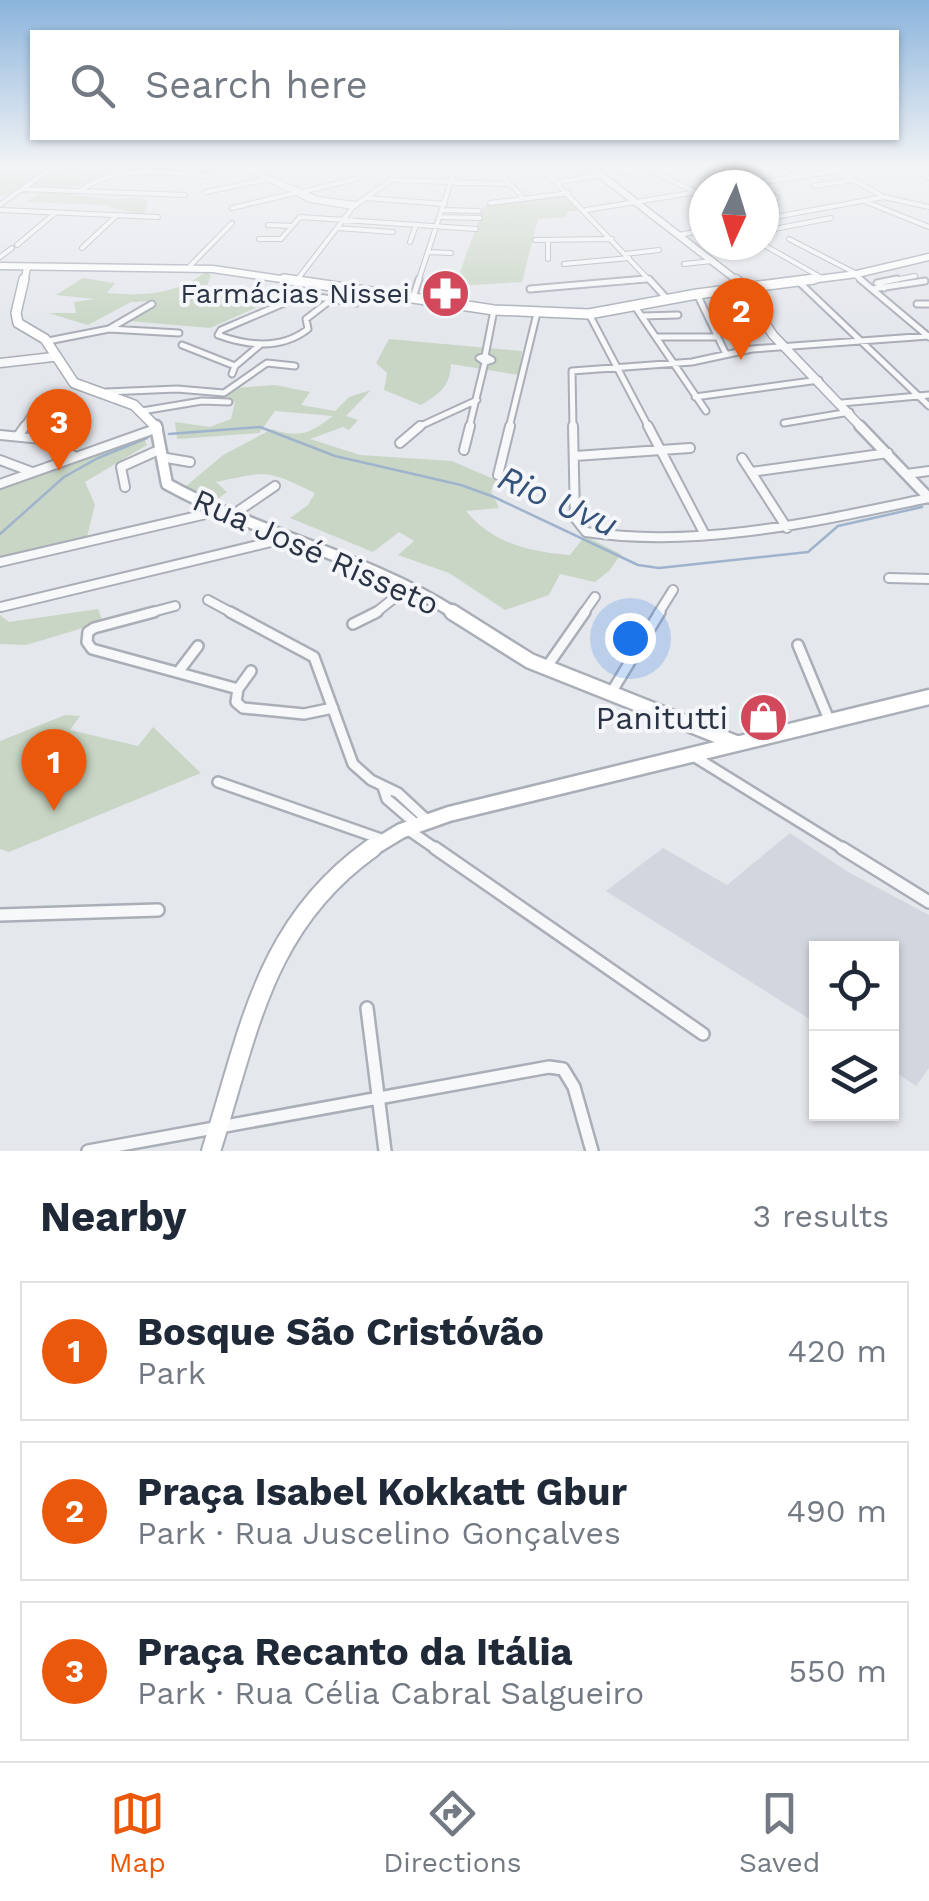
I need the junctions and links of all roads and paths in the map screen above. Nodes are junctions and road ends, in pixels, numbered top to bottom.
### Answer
1 (47, 220) edge
2 (112, 220) edge
3 (298, 220) edge
4 (339, 220) edge
5 (343, 220) junction
6 (440, 220) edge
7 (595, 220) edge
8 (658, 220) edge
9 (822, 220) edge
10 (232, 223) dead end
11 (416, 225) junction
12 (268, 226) dead end
13 (292, 226) junction
14 (438, 226) junction
15 (338, 228) junction
16 (779, 228) edge
17 (476, 229) dead end
18 (392, 232) dead end
19 (689, 232) edge
20 (678, 234) junction
21 (789, 238) dead end
22 (259, 239) dead end
23 (612, 239) junction
24 (535, 240) dead end
25 (548, 241) junction
26 (410, 242) dead end
27 (82, 248) dead end
28 (659, 250) dead end
29 (429, 252) junction
30 (451, 253) dead end
31 (779, 254) edge
32 (627, 256) junction
33 (0, 257) edge
34 (929, 257) edge
35 (548, 258) dead end
36 (712, 261) junction
37 (564, 264) dead end
38 (684, 264) dead end
39 (0, 266) edge
40 (27, 268) junction
41 (188, 268) junction
42 (904, 270) dead end
43 (855, 274) junction
44 (916, 276) junction
45 (822, 278) junction
46 (297, 280) junction
47 (649, 280) junction
48 (798, 280) junction
49 (927, 282) edge
50 (348, 288) junction
51 (746, 288) junction
52 (884, 288) junction
53 (530, 289) dead end
54 (872, 289) junction
55 (698, 294) junction
56 (413, 298) junction
57 (331, 299) junction
58 (668, 300) junction
59 (356, 303) dead end
60 (152, 304) dead end
61 (918, 304) dead end
62 (929, 304) edge
63 (494, 310) junction
64 (639, 312) junction
65 (537, 313) junction
66 (590, 314) junction
67 (678, 315) dead end
68 (109, 329) junction
69 (179, 333) dead end
70 (928, 336) edge
71 (656, 337) junction
72 (717, 337) junction
73 (48, 341) junction
74 (860, 341) junction
75 (261, 344) junction
76 (182, 345) dead end
77 (785, 346) junction
78 (726, 354) junction
79 (53, 357) junction
80 (0, 363) edge
81 (672, 364) junction
82 (235, 366) junction
83 (295, 366) dead end
84 (615, 368) junction
85 (232, 374) dead end
86 (819, 380) junction
87 (99, 392) junction
88 (178, 396) dead end
89 (919, 396) junction
90 (929, 396) edge
91 (695, 397) junction
92 (477, 400) junction
93 (229, 402) dead end
94 (842, 403) junction
95 (183, 404) junction
96 (929, 406) edge
97 (34, 410) dead end
98 (142, 411) junction
99 (706, 411) dead end
100 (850, 412) junction
101 (784, 424) dead end
102 (158, 428) junction
103 (0, 436) edge
104 (18, 436) junction
105 (400, 443) dead end
106 (690, 448) dead end
107 (464, 450) dead end
108 (659, 450) junction
109 (161, 453) junction
110 (888, 453) junction
111 (74, 456) junction
112 (576, 456) junction
113 (742, 458) dead end
114 (0, 460) edge
115 (190, 462) dead end
116 (929, 471) edge
117 (32, 472) junction
118 (751, 472) junction
119 (907, 474) junction
120 (498, 475) dead end
121 (0, 484) edge
122 (274, 486) dead end
123 (125, 487) dead end
124 (929, 498) edge
125 (225, 513) junction
126 (787, 528) junction
127 (704, 533) junction
128 (278, 540) junction
129 (0, 562) edge
130 (889, 578) dead end
131 (929, 579) edge
132 (408, 587) junction
133 (673, 590) dead end
134 (595, 598) dead end
135 (208, 600) dead end
136 (175, 606) dead end
137 (1, 607) edge
138 (353, 624) dead end
139 (198, 646) dead end
140 (798, 646) dead end
141 (546, 668) junction
142 (179, 671) junction
143 (251, 671) dead end
144 (238, 689) junction
145 (610, 694) junction
146 (929, 697) edge
147 (333, 708) junction
148 (830, 722) junction
149 (736, 743) junction
150 (690, 754) junction
151 (218, 782) dead end
152 (416, 824) junction
153 (384, 840) junction
154 (929, 902) edge
155 (158, 910) dead end
156 (0, 915) edge
157 (367, 1008) dead end
158 (704, 1034) dead end
159 (379, 1100) junction
160 (220, 1125) junction
161 (88, 1151) edge
162 (211, 1151) edge
163 (385, 1151) edge
164 (592, 1151) edge

1 - 33 street
2 - 27 street
3 - 13 street
4 - 5 street
5 - 11 street
5 - 15 street
6 - 14 street
7 - 23 street
8 - 20 street
9 - 16 street
10 - 41 street
11 - 14 street
11 - 26 street
12 - 13 street
13 - 22 street
14 - 17 street
14 - 29 street
15 - 18 street
15 - 46 street
19 - 20 street
20 - 36 street
21 - 43 street
23 - 25 street
23 - 32 street
24 - 25 street
25 - 35 street
28 - 32 street
29 - 30 street
29 - 56 street
31 - 45 street
32 - 37 street
32 - 47 street
34 - 43 main road
36 - 38 street
36 - 51 street
39 - 40 main road
40 - 41 main road
40 - 73 main road
41 - 46 main road
42 - 44 street
43 - 45 main road
43 - 54 street
44 - 49 street
44 - 52 street
45 - 48 main road
46 - 50 main road
47 - 53 street
47 - 58 street
48 - 51 main road
48 - 74 street
49 - 52 street
50 - 56 main road
50 - 57 street
51 - 55 main road
51 - 77 street
52 - 54 street
54 - 70 street
55 - 58 main road
55 - 72 street
56 - 63 main road
57 - 59 street
57 - 75 street
57 - 75 street
58 - 64 main road
60 - 68 street
61 - 62 street
63 - 65 main road
63 - 92 street
64 - 66 main road
64 - 67 street
64 - 71 street
65 - 66 main road
65 - 120 street
66 - 84 street
68 - 69 street
68 - 73 street
70 - 74 street
71 - 72 street
71 - 81 street
72 - 78 street
73 - 79 main road
74 - 77 street
74 - 89 street
75 - 82 street
76 - 82 street
77 - 78 street
77 - 86 street
78 - 81 street
79 - 80 street
79 - 87 main road
81 - 84 street
81 - 91 street
82 - 85 street
83 - 87 street
84 - 108 street
84 - 112 street
86 - 91 street
86 - 94 street
87 - 98 main road
88 - 95 street
89 - 90 street
89 - 94 street
89 - 96 street
91 - 99 street
92 - 105 street
92 - 107 street
93 - 95 street
94 - 100 street
95 - 98 street
97 - 104 street
98 - 102 main road
100 - 101 street
100 - 110 street
102 - 109 main road, Rua José Risseto
102 - 111 street
103 - 104 street
104 - 111 street
106 - 108 street
108 - 112 street
108 - 127 street
109 - 115 street
109 - 123 street
109 - 125 main road, Rua José Risseto
110 - 118 street
110 - 119 street
111 - 117 street
112 - 127 street
113 - 118 street
114 - 117 street
116 - 119 street
117 - 121 street
118 - 126 street
119 - 124 street
122 - 125 street
124 - 126 street
125 - 128 main road, Rua José Risseto
125 - 129 street
126 - 127 street
128 - 132 main road, Rua José Risseto
128 - 137 street
130 - 131 street
132 - 138 street
132 - 141 main road, Rua José Risseto
133 - 145 street
134 - 141 street
135 - 147 street
136 - 142 street
139 - 142 street
140 - 148 street
141 - 145 main road, Rua José Risseto
142 - 144 street
143 - 144 street
144 - 147 street
145 - 149 main road, Rua José Risseto
146 - 148 main road
147 - 152 street
148 - 149 main road
149 - 150 main road
150 - 152 main road
150 - 154 street
151 - 153 street
152 - 153 main road
152 - 158 street
153 - 160 main road
155 - 156 street
157 - 159 street
159 - 160 street
159 - 163 street
159 - 164 street
160 - 161 street
160 - 162 main road

